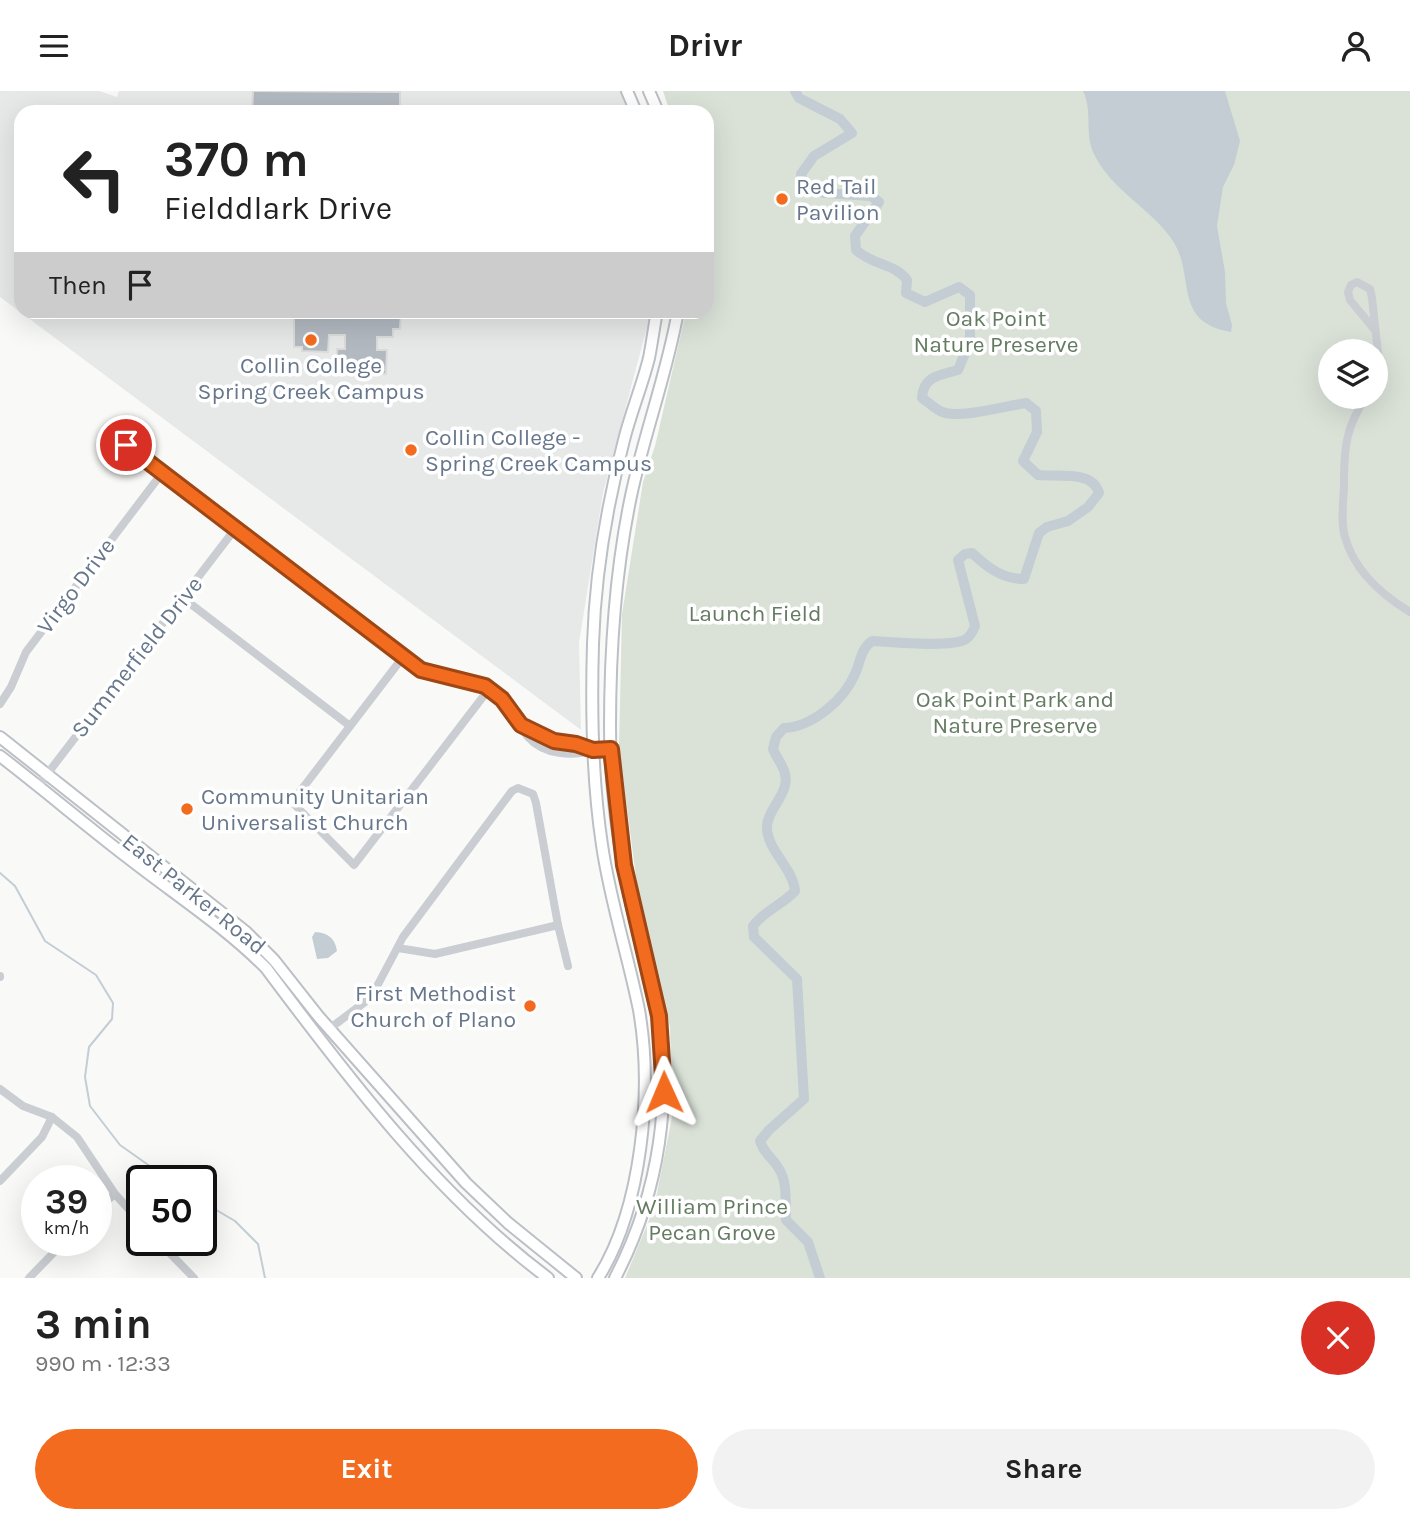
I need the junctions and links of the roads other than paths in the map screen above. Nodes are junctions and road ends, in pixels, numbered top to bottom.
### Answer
1 (650, 93) edge
2 (636, 105) edge
3 (656, 319) edge
4 (676, 319) edge
5 (1374, 329) junction
6 (1376, 339) edge
7 (637, 396) junction
8 (656, 401) junction
9 (1358, 409) edge
10 (126, 445) dead end
11 (162, 473) junction
12 (235, 529) junction
13 (183, 598) junction
14 (1410, 612) edge
15 (403, 657) junction
16 (489, 689) junction
17 (0, 704) edge
18 (349, 726) junction
19 (0, 737) edge
20 (611, 749) junction
21 (593, 750) junction
22 (0, 756) edge
23 (47, 775) junction
24 (38, 786) junction
25 (86, 806) junction
26 (76, 817) junction
27 (114, 828) junction
28 (104, 839) junction
29 (139, 848) junction
30 (129, 859) junction
31 (195, 892) junction
32 (189, 902) junction
33 (558, 925) junction
34 (246, 932) junction
35 (237, 941) junction
36 (641, 945) junction
37 (398, 948) junction
38 (623, 950) junction
39 (270, 964) junction
40 (568, 965) dead end
41 (329, 1029) junction
42 (318, 1038) junction
43 (0, 1089) edge
44 (52, 1117) junction
45 (442, 1157) junction
46 (429, 1167) junction
47 (0, 1181) edge
48 (115, 1194) junction
49 (112, 1196) edge
50 (126, 1206) edge
51 (50, 1256) edge
52 (173, 1256) edge
53 (29, 1278) edge
54 (194, 1278) edge
55 (548, 1278) edge
56 (576, 1278) edge
57 (598, 1278) edge
58 (615, 1278) edge

1 - 2 main road
3 - 7 main road
4 - 8 main road
5 - 5 street
5 - 6 street
7 - 8 main road
7 - 21 main road
8 - 20 main road
9 - 14 street
10 - 11 street
11 - 12 street
11 - 17 street, Virgo Drive
12 - 13 street, Summerfield Drive
12 - 15 street
13 - 18 street
13 - 23 street, Summerfield Drive
15 - 16 street
15 - 18 street
16 - 18 street
16 - 21 street
19 - 23 main road, East Parker Road
20 - 21 main road
20 - 36 main road
21 - 38 main road
22 - 24 main road, East Parker Road
23 - 24 street, Summerfield Drive
23 - 25 main road, East Parker Road
24 - 26 main road, East Parker Road
25 - 26 main road
25 - 27 main road, East Parker Road
26 - 28 main road, East Parker Road
27 - 28 main road
27 - 29 main road, East Parker Road
28 - 30 main road, East Parker Road
29 - 30 main road
29 - 31 main road, East Parker Road
30 - 32 main road, East Parker Road
31 - 32 main road
31 - 34 main road, East Parker Road
32 - 35 main road, East Parker Road
33 - 37 street
33 - 37 street
33 - 40 street
34 - 35 main road
34 - 39 main road, East Parker Road
35 - 39 main road, East Parker Road
36 - 38 main road
36 - 58 main road
37 - 41 street
38 - 57 main road
39 - 41 main road, East Parker Road
39 - 42 main road, East Parker Road
41 - 42 main road
41 - 45 main road, East Parker Road
42 - 46 main road, East Parker Road
43 - 44 street
44 - 47 street
44 - 48 street
45 - 46 main road
45 - 56 main road, East Parker Road
46 - 55 main road, East Parker Road
48 - 49 street
48 - 50 street
51 - 53 street
52 - 54 street

